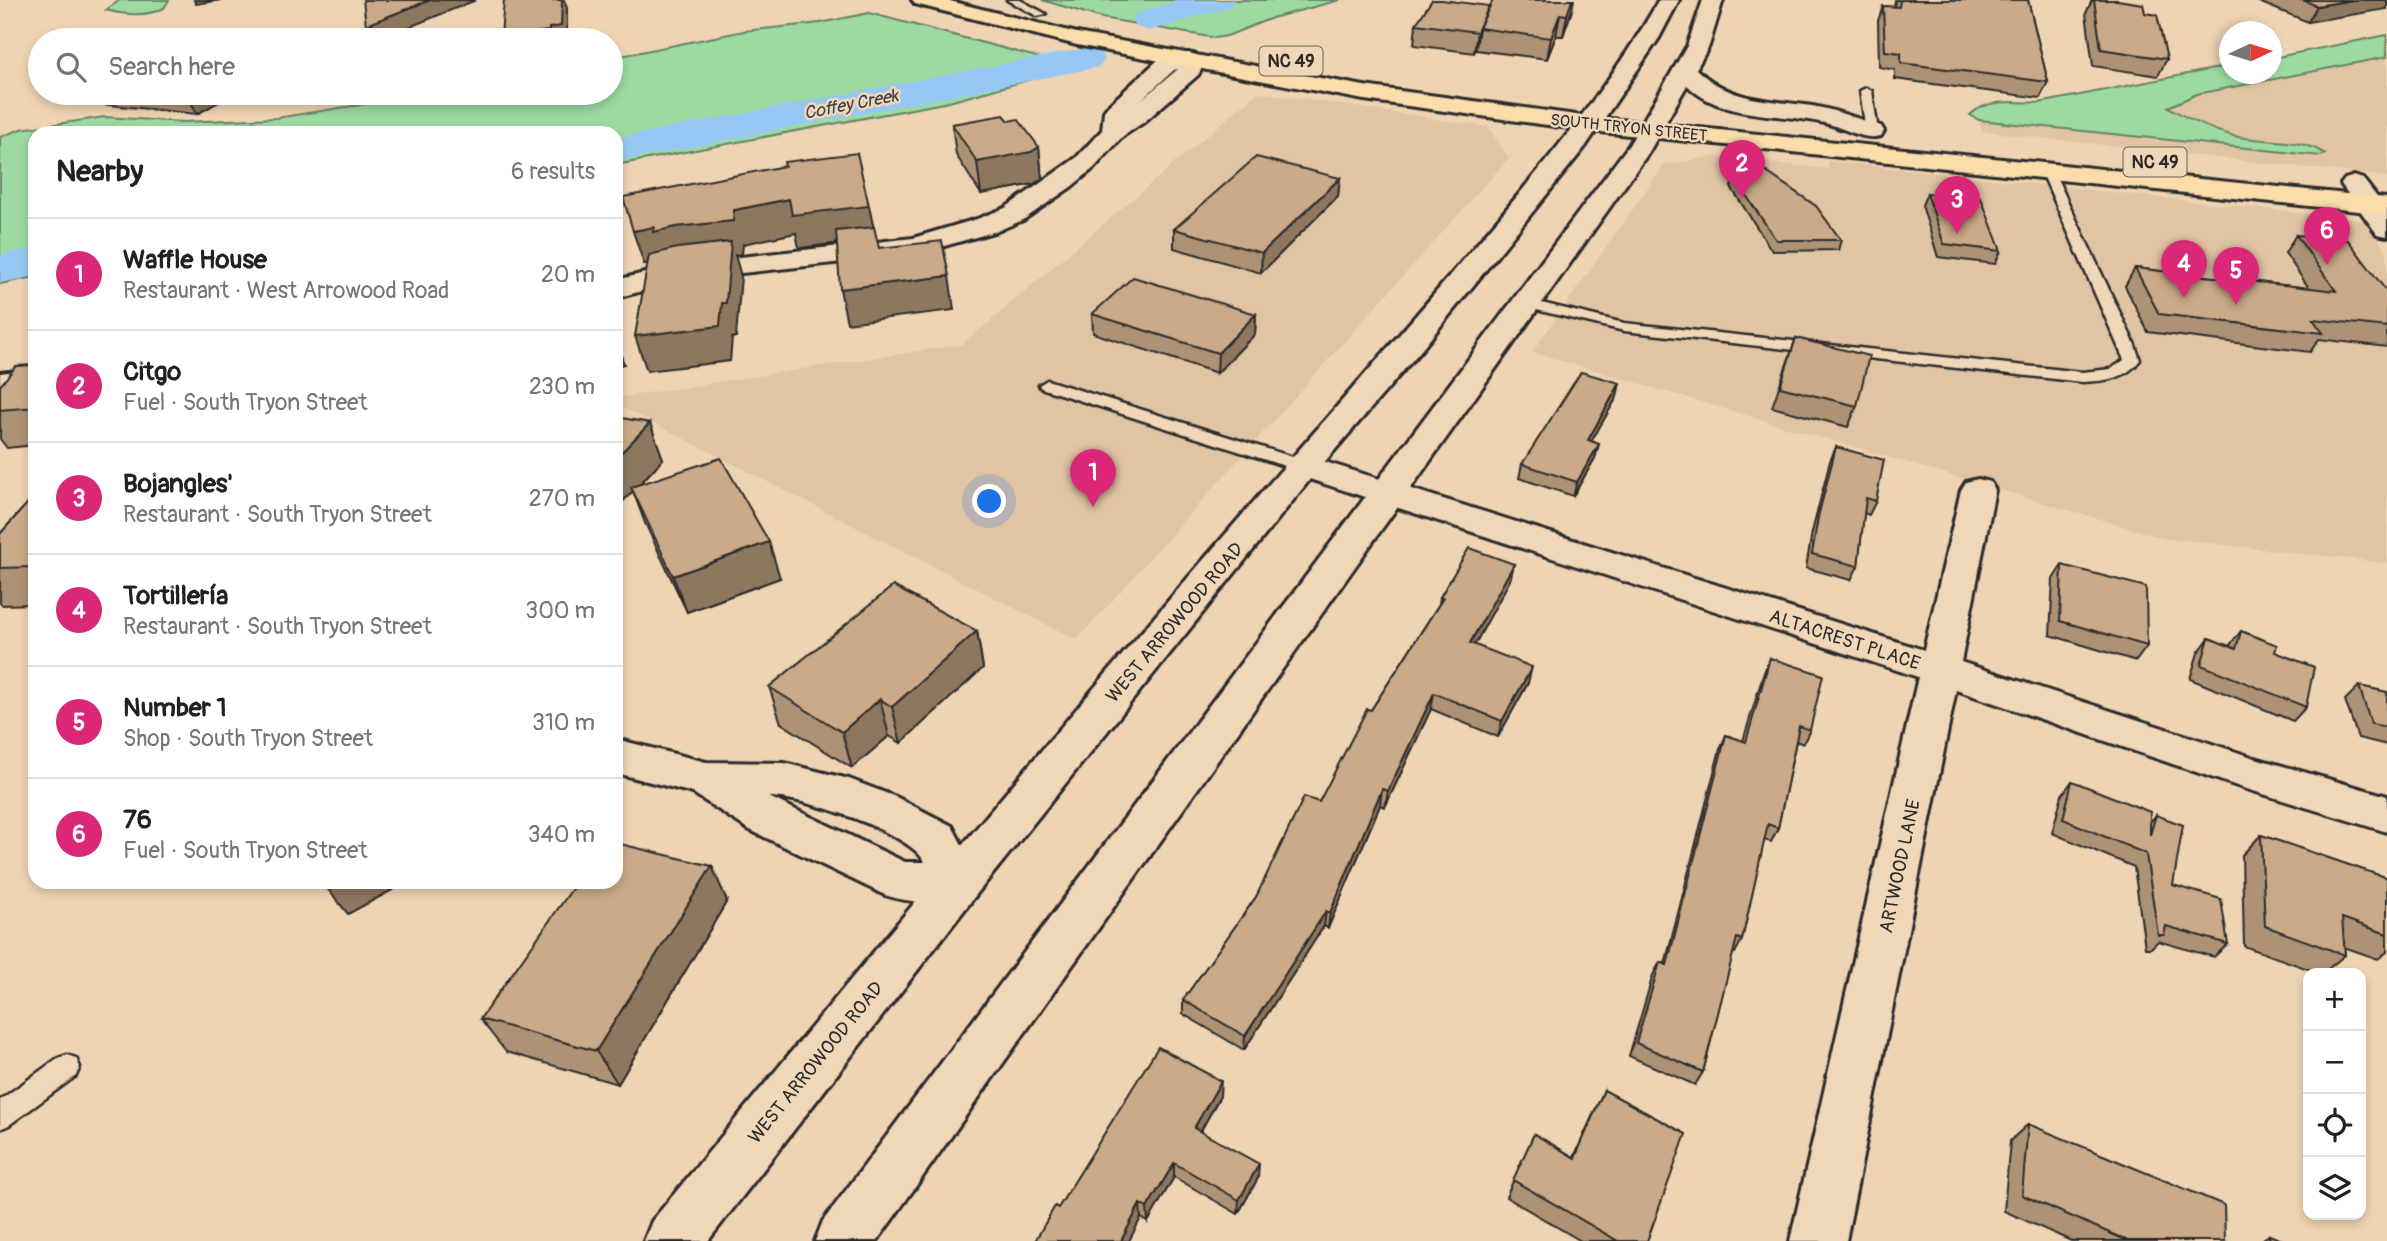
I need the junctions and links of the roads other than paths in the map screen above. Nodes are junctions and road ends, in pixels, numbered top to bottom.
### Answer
1 (922, 0) edge
2 (980, 0) edge
3 (1012, 0) edge
4 (1669, 0) edge
5 (1713, 0) edge
6 (1041, 14) junction
7 (1188, 60) junction
8 (1684, 70) junction
9 (1866, 91) dead end
10 (1585, 107) junction
11 (1657, 120) junction
12 (1872, 131) junction
13 (2047, 170) junction
14 (2374, 195) edge
15 (2387, 228) edge
16 (623, 287) edge
17 (1525, 303) junction
18 (28, 379) edge
19 (0, 382) edge
20 (1046, 385) dead end
21 (1303, 466) junction
22 (1388, 491) junction
23 (1978, 491) dead end
24 (1941, 670) junction
25 (623, 758) edge
26 (2387, 814) edge
27 (959, 882) junction
28 (67, 1067) dead end
29 (0, 1116) edge
30 (672, 1241) edge
31 (843, 1241) edge
32 (1818, 1241) edge

1 - 7 main road, SOUTH TRYON STREET / NC 49
2 - 6 main road, SOUTH TRYON STREET / NC 49
3 - 6 lane
4 - 10 main road, WEST ARROWOOD ROAD
5 - 8 main road
6 - 10 main road, SOUTH TRYON STREET / NC 49
7 - 10 main road, SOUTH TRYON STREET / NC 49
7 - 16 main road
8 - 11 main road
8 - 12 main road
9 - 12 lane
10 - 11 main road, SOUTH TRYON STREET / NC 49
10 - 21 main road, WEST ARROWOOD ROAD
11 - 12 main road, SOUTH TRYON STREET / NC 49
11 - 13 main road, SOUTH TRYON STREET / NC 49
11 - 17 main road
12 - 14 main road, SOUTH TRYON STREET / NC 49
13 - 14 main road, SOUTH TRYON STREET / NC 49
13 - 17 lane
14 - 15 main road
17 - 22 main road
18 - 19 main road
20 - 21 lane
21 - 22 main road, ALTACREST PLACE
21 - 27 main road, WEST ARROWOOD ROAD
22 - 24 main road, ALTACREST PLACE
22 - 31 main road
23 - 24 main road, ARTWOOD LANE
24 - 26 main road, ALTACREST PLACE
24 - 32 main road, ARTWOOD LANE
25 - 27 main road
27 - 30 main road, WEST ARROWOOD ROAD
28 - 29 lane

